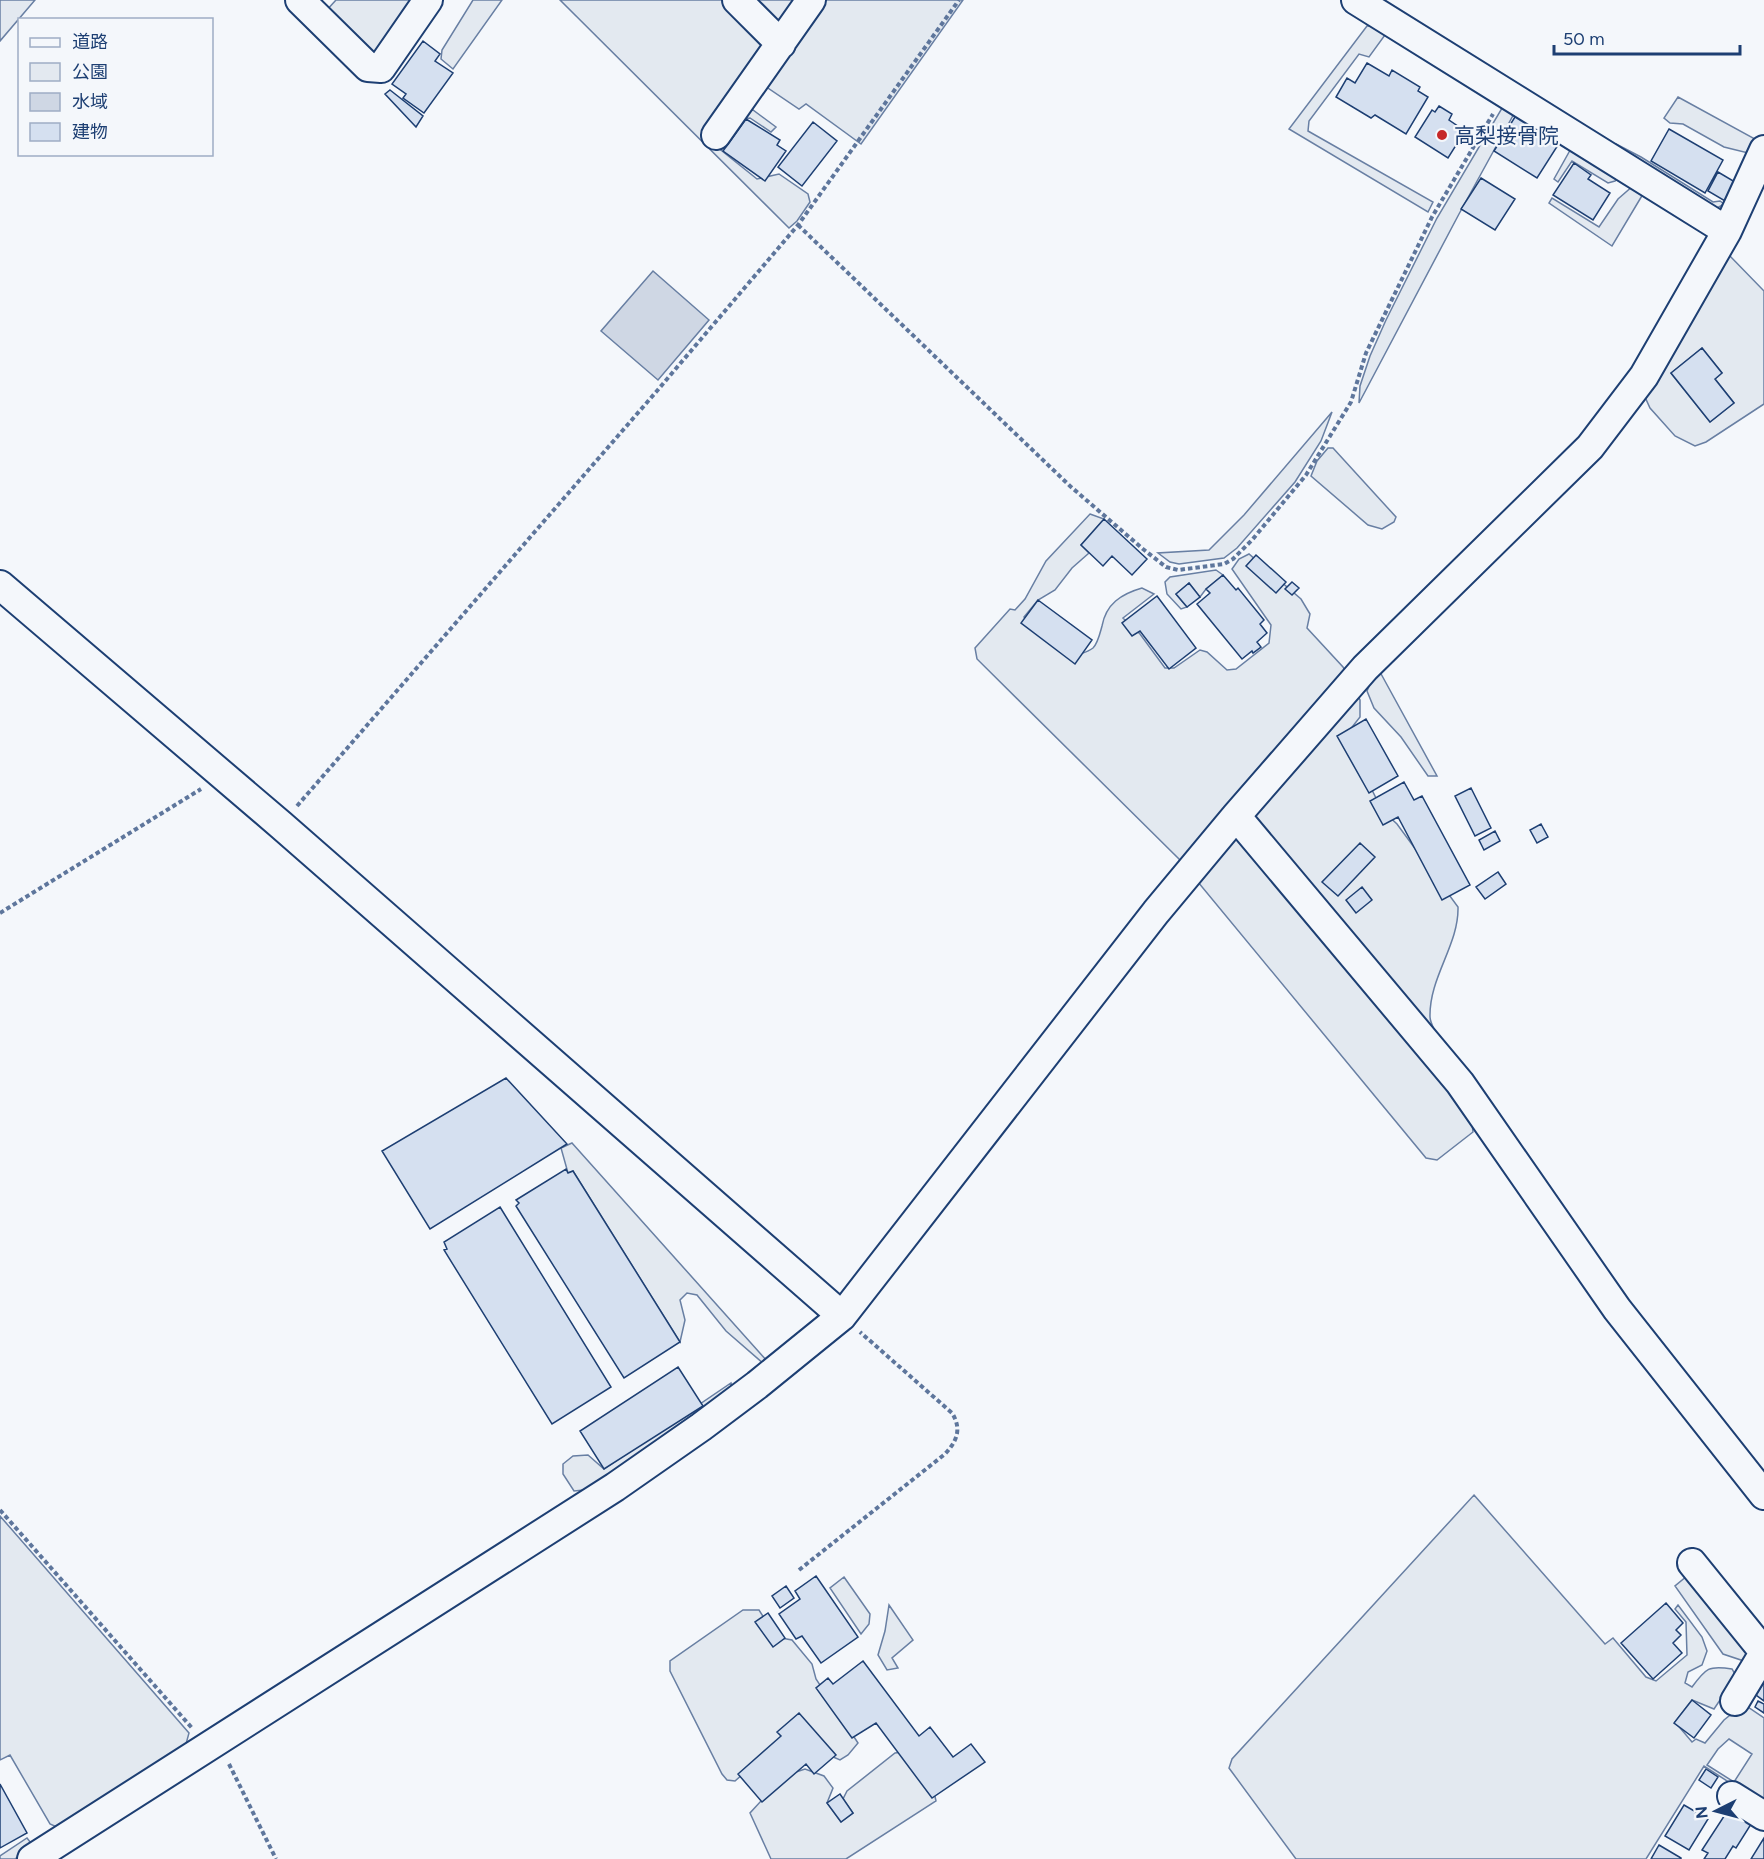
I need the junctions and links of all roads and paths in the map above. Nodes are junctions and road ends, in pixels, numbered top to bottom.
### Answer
1 (300, 0) edge
2 (428, 0) edge
3 (737, 0) edge
4 (811, 0) edge
5 (959, 0) edge
6 (1356, 0) edge
7 (781, 44) junction
8 (1505, 93) junction
9 (716, 135) dead end
10 (1764, 150) edge
11 (798, 225) junction
12 (1727, 231) junction
13 (0, 585) edge
14 (223, 775) junction
15 (1236, 816) junction
16 (281, 825) junction
17 (0, 913) edge
18 (842, 1316) junction
19 (1764, 1495) edge
20 (0, 1510) edge
21 (1692, 1563) dead end
22 (799, 1570) dead end
23 (1764, 1653) edge
24 (1735, 1701) dead end
25 (212, 1743) junction
26 (1732, 1796) dead end
27 (1764, 1816) edge
28 (32, 1859) edge
29 (276, 1859) edge

1 - 2 street
3 - 7 street
4 - 7 street
5 - 11 path
6 - 8 street
7 - 9 street
8 - 11 path
8 - 12 street
10 - 12 street
11 - 16 path
12 - 15 street
13 - 14 street
14 - 16 street
14 - 17 path
15 - 18 street
15 - 19 street
16 - 18 street
18 - 22 path
18 - 25 street
20 - 25 path
21 - 23 street
23 - 24 street
25 - 28 street
25 - 29 path
26 - 27 street

